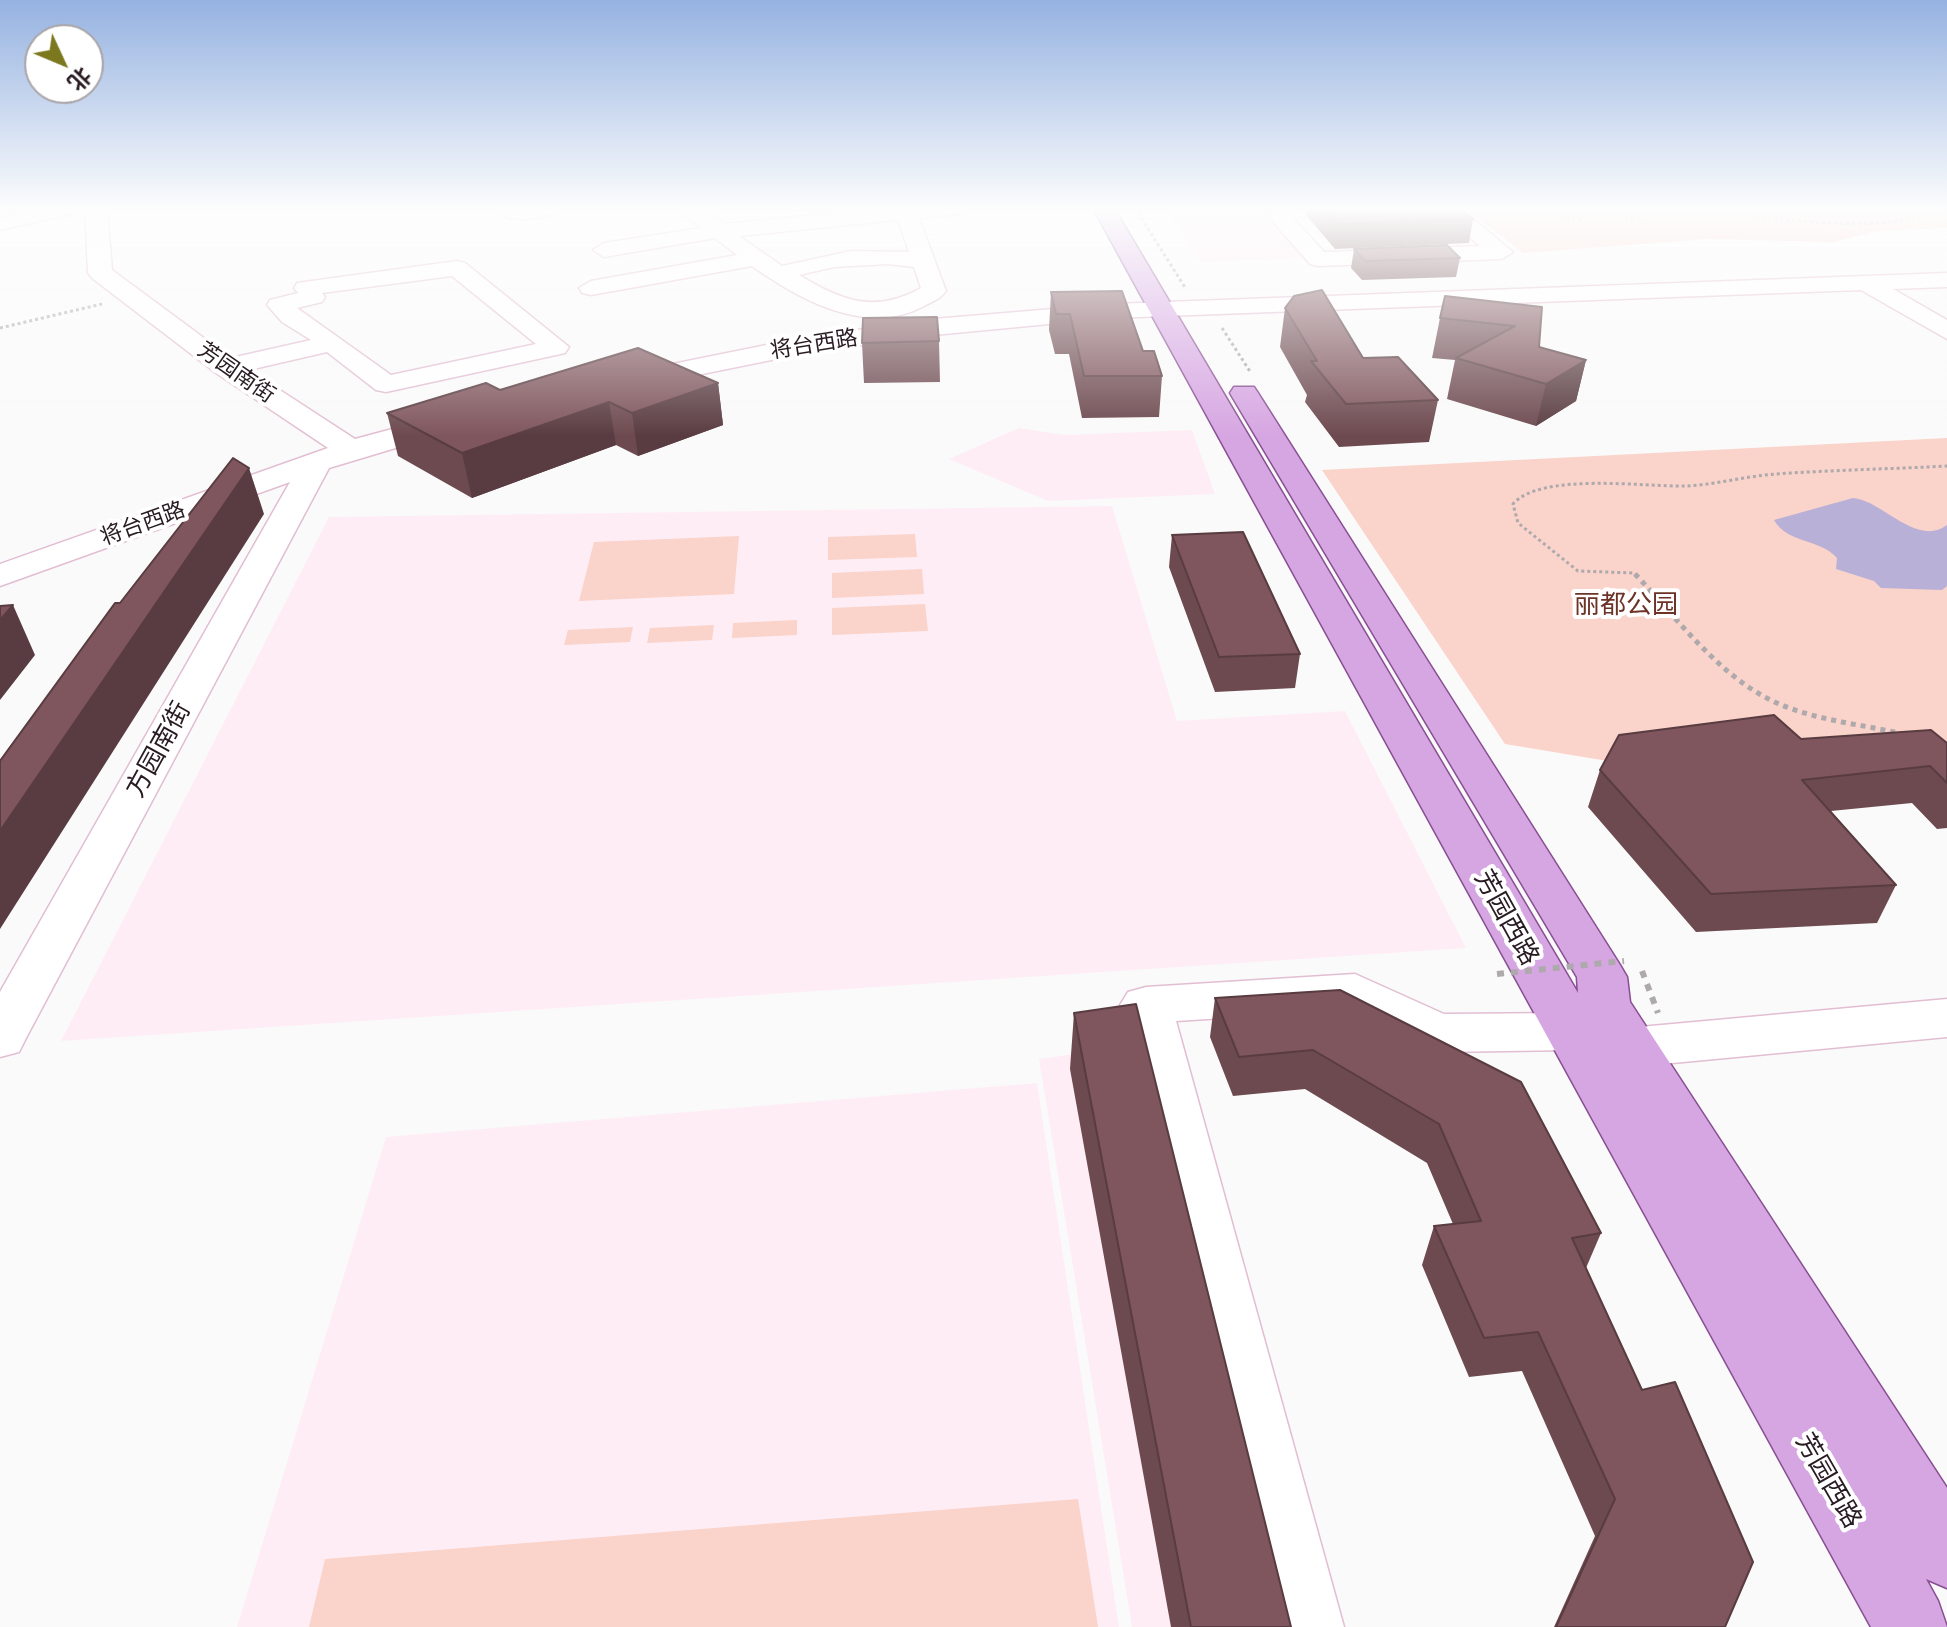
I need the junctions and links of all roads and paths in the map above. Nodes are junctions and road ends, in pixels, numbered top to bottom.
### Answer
1 (113, 284) edge
2 (337, 284) edge
3 (477, 284) edge
4 (614, 284) edge
5 (799, 284) edge
6 (931, 284) edge
7 (1157, 284) edge
8 (1161, 284) edge
9 (1489, 284) edge
10 (1810, 284) edge
11 (1867, 284) edge
12 (591, 288) dead end
13 (1502, 295) junction
14 (130, 298) junction
15 (1173, 306) junction
16 (903, 320) junction
17 (0, 328) edge
18 (1947, 331) edge
19 (332, 343) junction
20 (226, 367) junction
21 (605, 386) edge
22 (484, 414) edge
23 (334, 456) junction
24 (1947, 466) edge
25 (0, 576) edge
26 (1901, 733) edge
27 (1624, 961) dead end
28 (1497, 974) dead end
29 (1947, 1018) edge
30 (0, 1038) edge
31 (1595, 1044) junction
32 (1947, 1552) edge
33 (1307, 1627) edge
34 (1912, 1627) edge

1 - 14 street, 芳园南街
2 - 19 street
3 - 19 street
4 - 12 street
5 - 16 street
6 - 16 street
7 - 15 main road, 芳园西路
8 - 15 main road, 芳园西路
9 - 13 street
10 - 13 street, 将台西路
11 - 18 street
13 - 15 street, 将台西路
14 - 17 path
14 - 20 street, 芳园南街
15 - 16 street, 将台西路
15 - 31 main road, 芳园西路
16 - 21 street, 将台西路
19 - 20 street
20 - 23 street, 芳园南街
22 - 23 street, 将台西路
23 - 25 street, 将台西路
23 - 30 street, 方园南街
24 - 26 path
27 - 28 path, bridge
29 - 31 street
31 - 32 main road, 芳园西路
31 - 33 street
31 - 34 main road, 芳园西路

